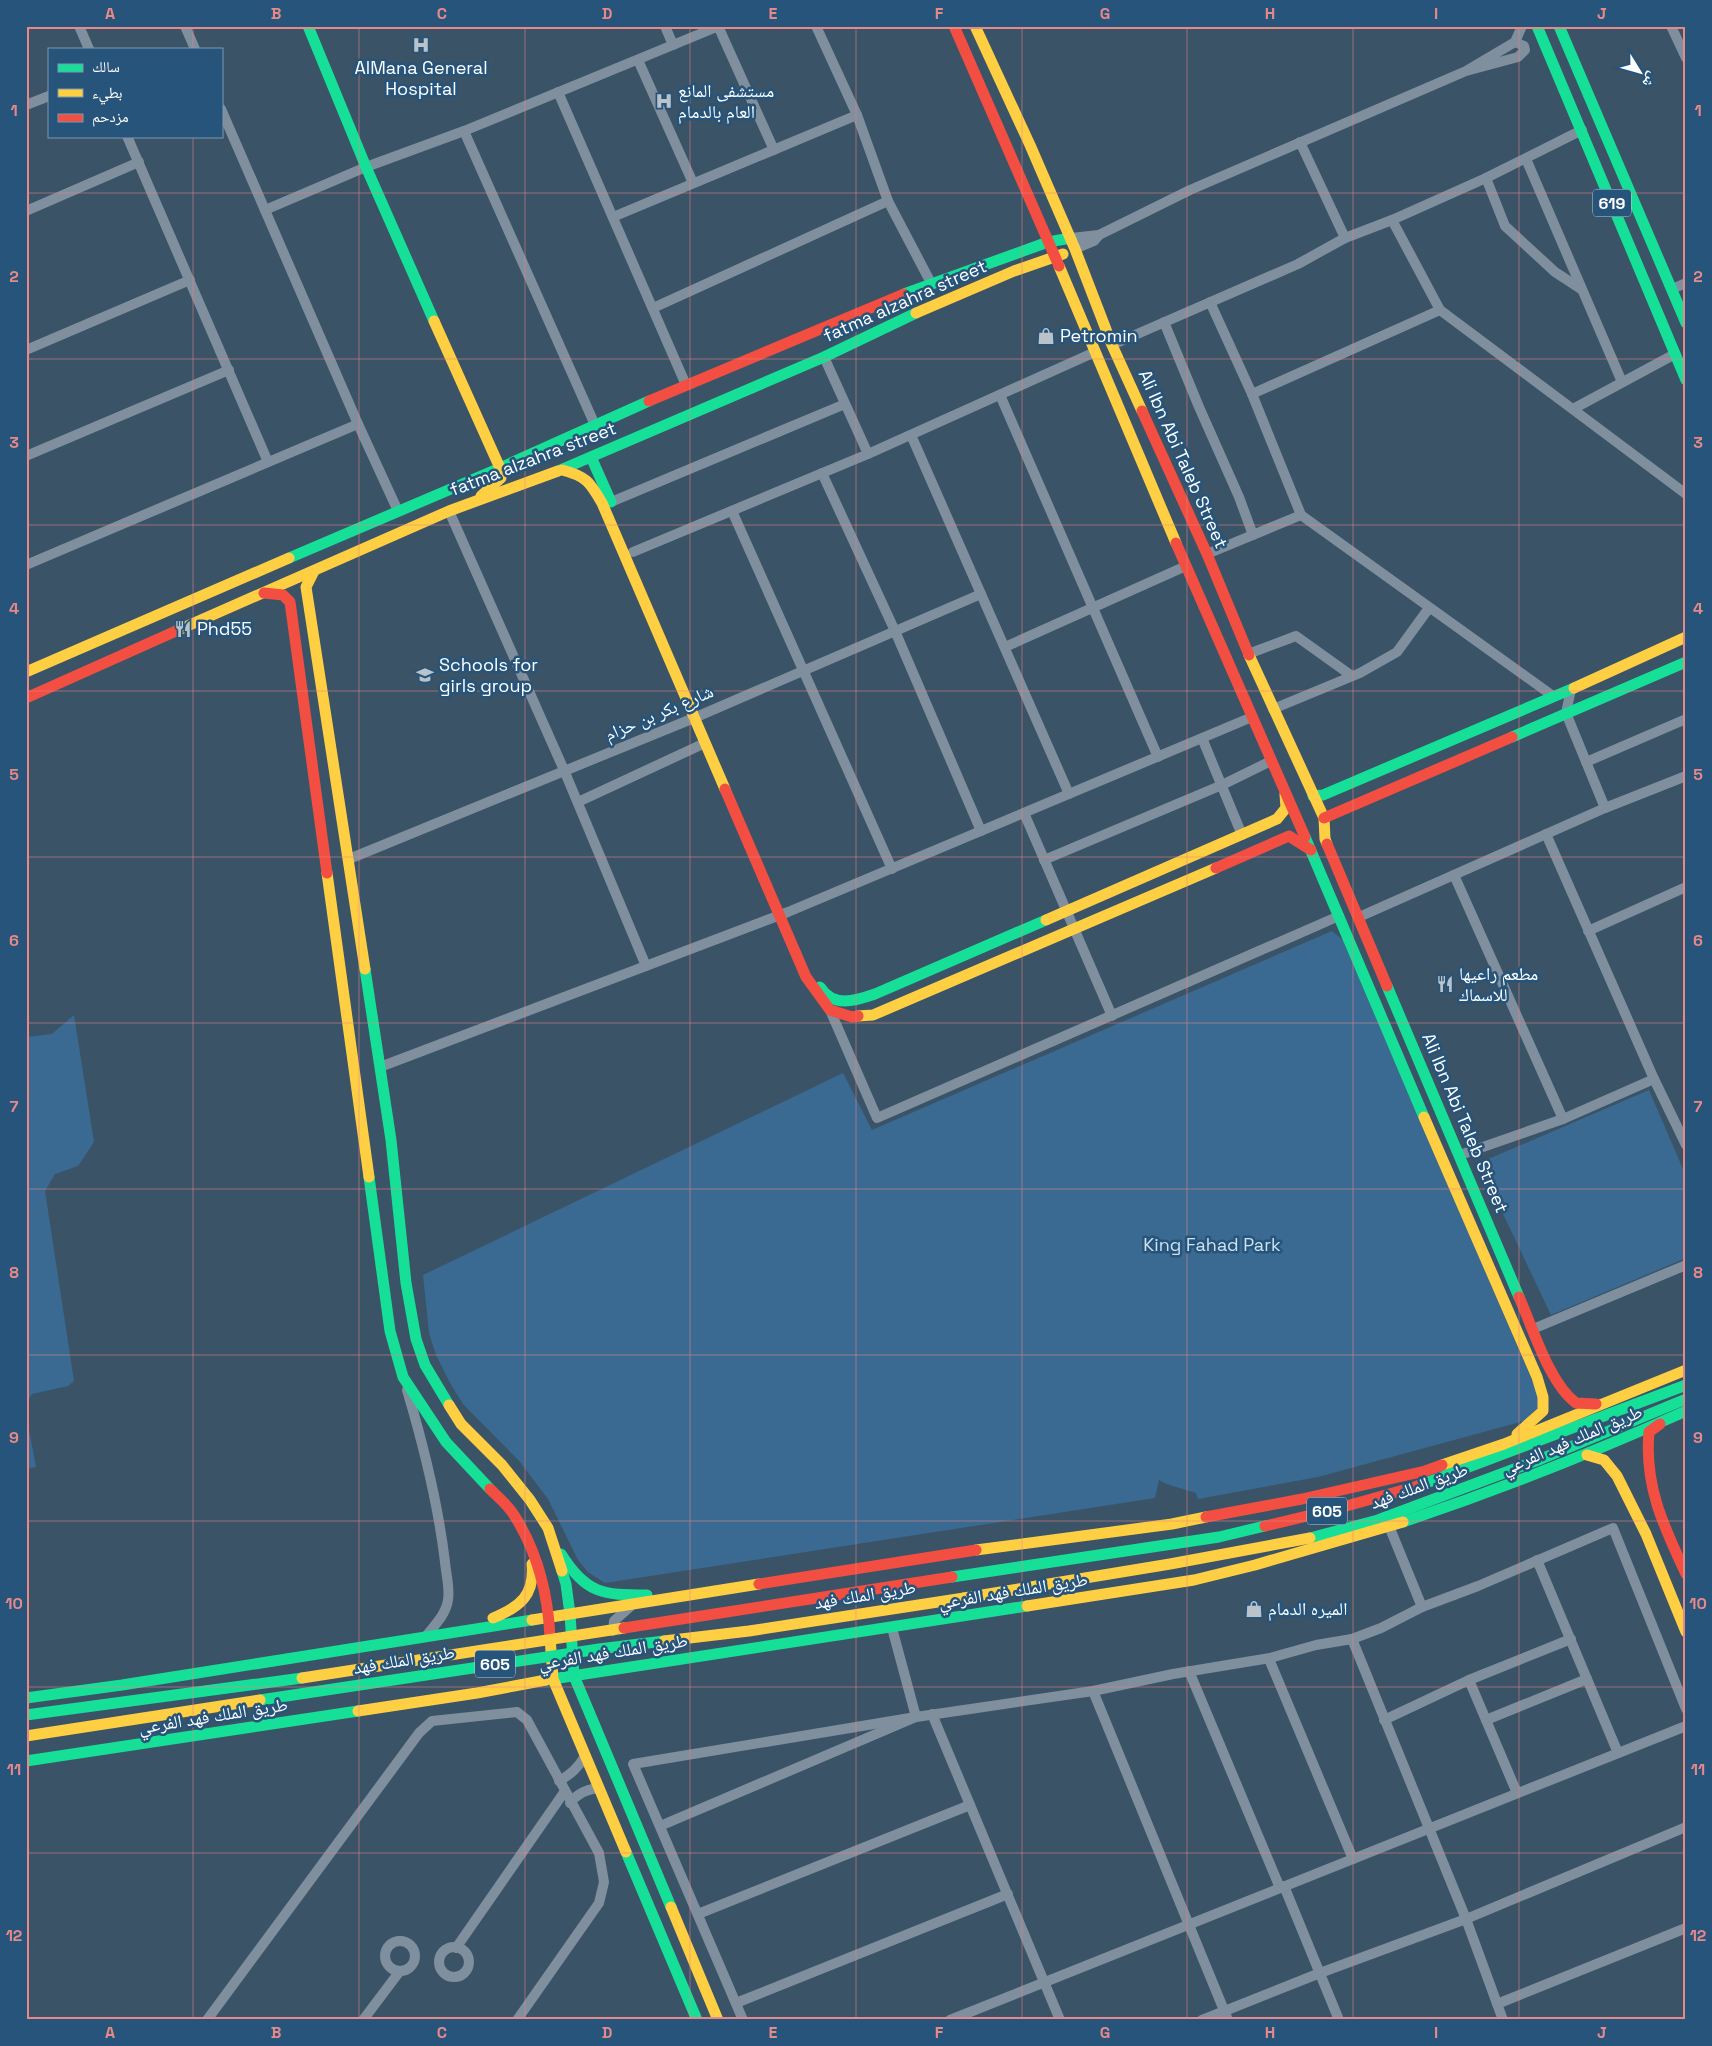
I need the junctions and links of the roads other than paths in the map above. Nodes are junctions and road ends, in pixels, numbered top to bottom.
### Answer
1 (79, 26) edge
2 (185, 26) edge
3 (308, 26) edge
4 (665, 26) edge
5 (718, 26) edge
6 (816, 26) edge
7 (954, 26) edge
8 (975, 26) edge
9 (1522, 26) edge
10 (1537, 26) edge
11 (1672, 26) edge
12 (1561, 27) edge
13 (673, 45) junction
14 (89, 48) edge
15 (195, 48) edge
16 (1686, 58) edge
17 (638, 60) junction
18 (558, 92) junction
19 (48, 96) edge
20 (26, 105) edge
21 (222, 111) edge
22 (857, 115) junction
23 (1582, 130) junction
24 (464, 131) junction
25 (128, 138) edge
26 (1300, 142) junction
27 (774, 150) junction
28 (1526, 159) junction
29 (138, 162) junction
30 (366, 167) junction
31 (1486, 178) junction
32 (693, 183) junction
33 (888, 201) junction
34 (265, 210) junction
35 (26, 211) edge
36 (613, 216) junction
37 (1392, 220) junction
38 (1099, 235) junction
39 (1070, 238) junction
40 (1345, 238) junction
41 (1048, 242) junction
42 (1075, 249) junction
43 (1055, 257) junction
44 (190, 280) junction
45 (931, 283) junction
46 (1686, 283) edge
47 (1581, 288) junction
48 (1672, 289) junction
49 (1210, 302) junction
50 (653, 308) junction
51 (925, 309) junction
52 (1440, 310) junction
53 (1164, 322) junction
54 (1686, 323) edge
55 (1112, 345) junction
56 (26, 350) edge
57 (1095, 352) junction
58 (1675, 354) junction
59 (824, 357) junction
60 (229, 370) junction
61 (1686, 380) edge
62 (1622, 382) junction
63 (686, 385) junction
64 (1252, 394) junction
65 (1000, 395) junction
66 (846, 404) junction
67 (1573, 409) junction
68 (358, 424) junction
69 (595, 425) junction
70 (911, 435) junction
71 (868, 454) junction
72 (26, 456) edge
73 (591, 457) junction
74 (268, 462) junction
75 (500, 468) junction
76 (562, 470) junction
77 (822, 473) junction
78 (1685, 493) edge
79 (476, 500) junction
80 (611, 502) junction
81 (398, 511) junction
82 (449, 511) junction
83 (732, 511) junction
84 (1301, 515) junction
85 (1254, 535) junction
86 (632, 552) junction
87 (1207, 554) junction
88 (26, 565) edge
89 (1186, 566) junction
90 (314, 571) junction
91 (264, 593) junction
92 (981, 594) junction
93 (1093, 608) junction
94 (1430, 608) junction
95 (895, 631) junction
96 (1686, 637) edge
97 (1004, 647) junction
98 (1248, 654) junction
99 (1686, 662) edge
100 (803, 670) junction
101 (26, 672) edge
102 (1352, 676) junction
103 (1571, 689) junction
104 (1553, 696) junction
105 (26, 698) edge
106 (1273, 709) junction
107 (1566, 713) junction
108 (698, 715) junction
109 (1252, 717) junction
110 (1686, 719) edge
111 (1202, 738) junction
112 (705, 743) junction
113 (1158, 756) junction
114 (1271, 761) junction
115 (1586, 762) junction
116 (564, 770) junction
117 (1686, 776) edge
118 (1222, 785) junction
119 (1285, 792) junction
120 (1069, 794) junction
121 (1313, 796) junction
122 (578, 802) junction
123 (1605, 808) junction
124 (1024, 813) junction
125 (1324, 818) junction
126 (982, 831) junction
127 (1546, 834) junction
128 (1242, 835) junction
129 (1311, 850) junction
130 (349, 859) junction
131 (1044, 860) junction
132 (892, 868) junction
133 (1454, 875) junction
134 (1685, 891) edge
135 (1066, 911) junction
136 (784, 914) junction
137 (1339, 916) junction
138 (1359, 917) junction
139 (1073, 929) junction
140 (1588, 931) junction
141 (646, 966) junction
142 (830, 1010) junction
143 (1112, 1016) junction
144 (380, 1067) junction
145 (1654, 1079) junction
146 (1563, 1119) junction
147 (1686, 1145) edge
148 (1460, 1155) junction
149 (1686, 1265) edge
150 (1533, 1328) junction
151 (1686, 1370) edge
152 (403, 1377) junction
153 (1556, 1377) junction
154 (1539, 1385) junction
155 (1686, 1385) edge
156 (1686, 1399) edge
157 (1609, 1402) junction
158 (1686, 1411) edge
159 (1666, 1419) junction
160 (1504, 1444) junction
161 (1587, 1454) junction
162 (1425, 1471) junction
163 (1490, 1479) junction
164 (1387, 1526) junction
165 (548, 1528) junction
166 (525, 1534) junction
167 (1219, 1537) junction
168 (1537, 1560) junction
169 (1170, 1564) junction
170 (1686, 1574) edge
171 (684, 1596) junction
172 (632, 1605) junction
173 (1422, 1607) junction
174 (570, 1614) junction
175 (549, 1616) junction
176 (892, 1628) junction
177 (464, 1630) junction
178 (1686, 1632) edge
179 (426, 1636) junction
180 (1352, 1639) junction
181 (1571, 1639) junction
182 (1269, 1659) junction
183 (631, 1667) junction
184 (1189, 1672) junction
185 (574, 1676) junction
186 (553, 1679) junction
187 (1587, 1679) junction
188 (1470, 1680) junction
189 (1093, 1691) junction
190 (26, 1698) edge
191 (1686, 1709) edge
192 (932, 1714) junction
193 (26, 1715) edge
194 (916, 1717) junction
195 (1384, 1720) junction
196 (1486, 1720) junction
197 (1686, 1726) edge
198 (26, 1736) edge
199 (1618, 1753) junction
200 (585, 1756) junction
201 (26, 1761) edge
202 (559, 1781) junction
203 (598, 1788) junction
204 (564, 1790) junction
205 (1517, 1793) junction
206 (570, 1803) junction
207 (970, 1805) junction
208 (660, 1826) junction
209 (1686, 1827) edge
210 (1428, 1830) junction
211 (1353, 1859) junction
212 (1282, 1887) junction
213 (1008, 1894) junction
214 (698, 1914) junction
215 (1466, 1919) junction
216 (1189, 1924) junction
217 (1686, 1928) edge
218 (456, 1948) dead end
219 (400, 1971) dead end
220 (1320, 1973) junction
221 (1044, 1982) junction
222 (736, 2003) junction
223 (1497, 2004) junction
224 (1227, 2015) edge
225 (207, 2020) edge
226 (363, 2020) edge
227 (516, 2020) edge
228 (697, 2020) edge
229 (718, 2020) edge
230 (743, 2020) edge
231 (950, 2020) edge
232 (1060, 2020) edge
233 (1202, 2020) edge
234 (1339, 2020) edge
235 (1503, 2020) edge

1 - 14 street
2 - 15 street
3 - 30 main road
4 - 13 street
5 - 13 street
5 - 27 street
6 - 22 street
7 - 41 main road, Ali Ibn Abi Taleb Street
8 - 39 main road, Ali Ibn Abi Taleb Street
9 - 26 street
10 - 23 main road, 619
11 - 16 street
12 - 48 main road, 619
13 - 17 street
17 - 18 street
17 - 32 street
18 - 24 street
18 - 36 street
19 - 20 street
21 - 34 street
22 - 27 street
22 - 33 street
23 - 28 street
23 - 58 main road, 619
24 - 30 street
24 - 69 street
25 - 29 street
26 - 38 street
26 - 40 street
27 - 32 street
28 - 31 street
28 - 47 street
29 - 35 street
29 - 44 street
30 - 34 street
30 - 75 main road
31 - 37 street
31 - 47 street
32 - 36 street
33 - 45 street
33 - 50 street
34 - 68 street
36 - 50 street
37 - 40 street
37 - 52 street
38 - 39 street
38 - 42 street
39 - 41 main road
39 - 42 main road, Ali Ibn Abi Taleb Street
40 - 49 street
41 - 43 main road, Ali Ibn Abi Taleb Street
41 - 45 main road
42 - 43 main road, fatma alzahra street
42 - 55 main road, Ali Ibn Abi Taleb Street
43 - 51 main road, fatma alzahra street
43 - 57 main road, Ali Ibn Abi Taleb Street
44 - 56 street
44 - 60 street
45 - 51 main road
45 - 63 main road
46 - 48 street
47 - 62 street
48 - 54 main road, 619
49 - 53 street
49 - 64 street
50 - 63 street
51 - 59 main road, fatma alzahra street
52 - 64 street
52 - 67 street
53 - 55 street
53 - 85 street
55 - 87 main road, Ali Ibn Abi Taleb Street
57 - 65 street
57 - 89 main road, Ali Ibn Abi Taleb Street
58 - 61 main road, 619
58 - 62 street
59 - 66 street
59 - 73 main road, fatma alzahra street
60 - 72 street
60 - 74 street
62 - 67 street
63 - 69 main road
64 - 84 street
65 - 70 street
65 - 93 street
66 - 71 street
66 - 80 street
67 - 78 street
68 - 74 street
68 - 81 street
69 - 75 main road
70 - 71 street
70 - 92 street
71 - 77 street
73 - 76 main road, fatma alzahra street
73 - 80 main road
74 - 88 street
75 - 79 main road
75 - 81 main road
76 - 79 main road, fatma alzahra street
76 - 108 main road
77 - 83 street
77 - 95 street
79 - 82 main road, fatma alzahra street
80 - 86 main road
81 - 101 main road
82 - 90 main road, fatma alzahra street
82 - 116 street
83 - 86 street
83 - 100 street
84 - 85 street
84 - 94 street
85 - 87 street
86 - 108 main road
87 - 98 main road, Ali Ibn Abi Taleb Street
89 - 93 street
89 - 109 main road, Ali Ibn Abi Taleb Street
90 - 91 main road, fatma alzahra street
90 - 130 main road
91 - 105 main road, fatma alzahra street
91 - 152 main road
92 - 95 street, شارع بكر بن حزام
92 - 97 street
93 - 97 street
93 - 113 street
94 - 102 street
94 - 104 street
95 - 100 street, شارع بكر بن حزام
95 - 126 street
96 - 103 main road
97 - 120 street
98 - 102 street
98 - 106 main road, Ali Ibn Abi Taleb Street
99 - 107 main road
100 - 108 street, شارع بكر بن حزام
100 - 132 street
102 - 106 street
103 - 104 main road
103 - 107 street
104 - 121 main road
106 - 121 main road, Ali Ibn Abi Taleb Street
107 - 115 street
107 - 125 main road
108 - 112 main road
108 - 116 street, شارع بكر بن حزام
108 - 136 main road
109 - 111 street
109 - 114 main road, Ali Ibn Abi Taleb Street
110 - 115 street
111 - 113 street
111 - 118 street
112 - 122 street
112 - 136 main road
113 - 120 street
114 - 118 street
114 - 119 main road, Ali Ibn Abi Taleb Street
115 - 123 street
116 - 122 street
116 - 130 street, شارع بكر بن حزام
117 - 123 street
118 - 128 street
118 - 131 street
119 - 128 main road
119 - 129 main road, Ali Ibn Abi Taleb Street
120 - 124 street
121 - 125 main road, Ali Ibn Abi Taleb Street
122 - 141 street
123 - 127 street
124 - 126 street
124 - 131 street
125 - 138 main road, Ali Ibn Abi Taleb Street
126 - 132 street
127 - 133 street
127 - 140 street
128 - 135 main road
129 - 137 main road, Ali Ibn Abi Taleb Street
129 - 139 main road
130 - 144 main road
131 - 135 street
132 - 136 street
133 - 138 street
133 - 146 street
134 - 140 street
135 - 136 main road
135 - 139 street
136 - 141 street
136 - 142 main road
137 - 143 street
137 - 154 main road, Ali Ibn Abi Taleb Street
138 - 148 main road, Ali Ibn Abi Taleb Street
139 - 142 main road
139 - 143 street
140 - 145 street
141 - 144 street
142 - 143 street
144 - 165 main road
145 - 146 street
145 - 147 street
146 - 148 street
148 - 150 main road, Ali Ibn Abi Taleb Street
149 - 150 street
150 - 153 main road, Ali Ibn Abi Taleb Street
151 - 157 main road, طريق الملك فهد الفرعي
152 - 166 main road
152 - 179 street
153 - 154 main road
153 - 157 main road, Ali Ibn Abi Taleb Street
154 - 160 main road, Ali Ibn Abi Taleb Street
155 - 167 main road, طريق الملك فهد / 605
156 - 163 main road, طريق الملك فهد / 605
157 - 160 main road, طريق الملك فهد الفرعي
158 - 159 main road, طريق الملك فهد الفرعي
159 - 161 main road, طريق الملك فهد الفرعي
159 - 170 main road
160 - 162 main road, طريق الملك فهد الفرعي
161 - 164 main road, طريق الملك فهد الفرعي
161 - 178 main road
162 - 167 main road
162 - 171 main road, طريق الملك فهد الفرعي
163 - 164 main road
163 - 169 main road, طريق الملك فهد / 605
164 - 169 main road
164 - 173 street
164 - 176 main road, طريق الملك فهد الفرعي
165 - 171 main road
165 - 174 main road
166 - 175 main road
166 - 177 main road
167 - 193 main road, طريق الملك فهد / 605, bridge
168 - 173 street
168 - 181 street
168 - 191 street
169 - 198 main road, طريق الملك فهد / 605, bridge
171 - 172 main road, طريق الملك فهد الفرعي
172 - 174 main road, طريق الملك فهد الفرعي
172 - 183 street
173 - 180 street
174 - 175 main road, طريق الملك فهد الفرعي
174 - 185 main road
175 - 177 main road, طريق الملك فهد الفرعي
175 - 186 main road
176 - 183 main road, طريق الملك فهد الفرعي
176 - 194 street
177 - 179 main road, طريق الملك فهد الفرعي
179 - 190 main road, طريق الملك فهد الفرعي
180 - 182 street
180 - 195 street
181 - 187 street
181 - 188 street
182 - 184 street
182 - 211 street
183 - 185 main road, طريق الملك فهد الفرعي
184 - 189 street
184 - 212 street
185 - 186 main road, طريق الملك فهد الفرعي
185 - 229 main road
186 - 200 main road
186 - 201 main road, طريق الملك فهد الفرعي
187 - 196 street
187 - 199 street
188 - 195 street
188 - 196 street
189 - 192 street
189 - 216 street
192 - 194 street
192 - 207 street
194 - 208 street
194 - 208 street
195 - 210 street
196 - 205 street
197 - 199 street
199 - 205 street
200 - 202 street
200 - 203 main road
202 - 204 street
202 - 225 street
203 - 206 street
203 - 228 main road
204 - 206 street
204 - 218 street
205 - 210 street
206 - 227 street
207 - 213 street
207 - 214 street
208 - 214 street
209 - 215 street
210 - 211 street
210 - 215 street
211 - 212 street
212 - 216 street
212 - 220 street
213 - 221 street
213 - 222 street
214 - 222 street
215 - 220 street
215 - 223 street
216 - 221 street
216 - 224 street
217 - 223 street
219 - 226 street
220 - 224 street
220 - 234 street
221 - 231 street
221 - 232 street
222 - 230 street
223 - 235 street
224 - 233 street

